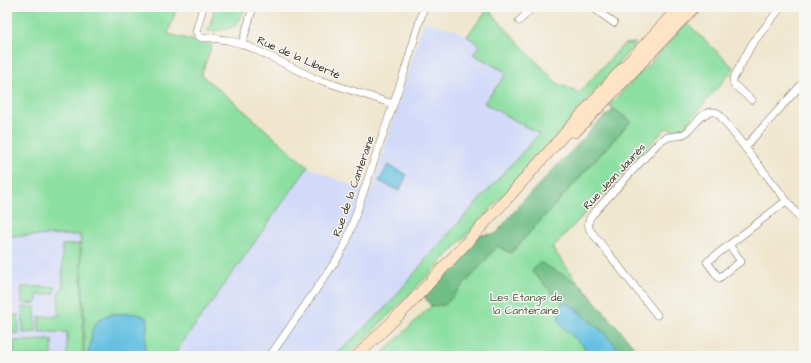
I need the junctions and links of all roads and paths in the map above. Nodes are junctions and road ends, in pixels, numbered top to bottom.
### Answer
1 (203, 7) edge
2 (253, 7) edge
3 (424, 7) edge
4 (533, 7) edge
5 (592, 7) edge
6 (679, 7) edge
7 (694, 7) edge
8 (781, 7) edge
9 (519, 21) dead end
10 (614, 23) dead end
11 (242, 44) junction
12 (801, 85) dead end
13 (752, 100) dead end
14 (393, 104) junction
15 (745, 148) junction
16 (506, 200) junction
17 (786, 200) junction
18 (804, 223) edge
19 (729, 245) junction
20 (657, 315) dead end
21 (270, 356) edge
22 (357, 356) edge

1 - 11 street, Rue de la Liberté
2 - 11 street
3 - 14 street, Rue de la Canteraine
4 - 9 street
5 - 10 street
6 - 16 main road
7 - 16 main road
8 - 13 street
11 - 14 street, Rue de la Liberté
12 - 15 street
14 - 21 street, Rue de la Canteraine
15 - 17 street, Rue Jean Jaurès
15 - 20 street, Rue Jean Jaurès
16 - 22 main road
17 - 18 street, Rue Jean Jaurès
17 - 19 street
19 - 19 street

